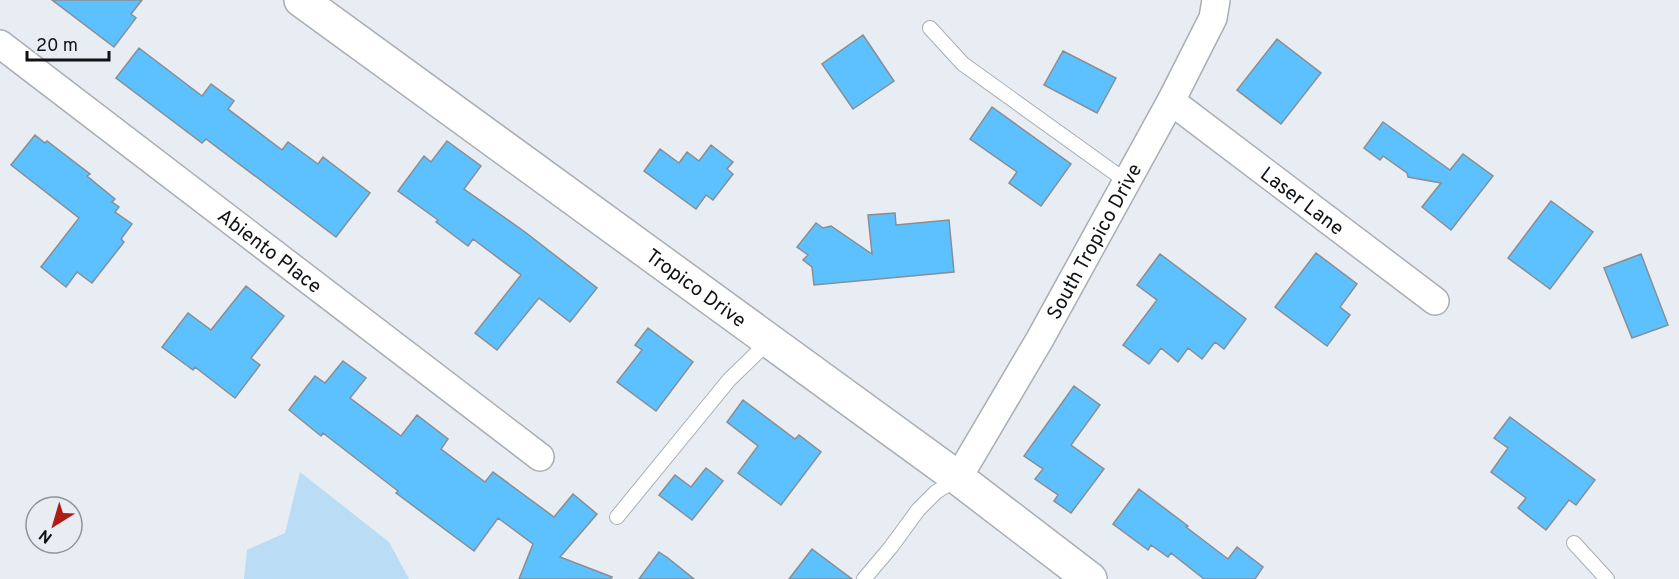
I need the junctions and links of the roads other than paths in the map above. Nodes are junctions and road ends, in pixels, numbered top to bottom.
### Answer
1 (301, 0) edge
2 (1216, 0) edge
3 (930, 28) dead end
4 (0, 44) edge
5 (1171, 101) junction
6 (1126, 181) junction
7 (1435, 301) dead end
8 (769, 341) junction
9 (540, 457) dead end
10 (958, 477) junction
11 (617, 517) dead end
12 (1574, 543) dead end
13 (864, 579) edge
14 (1090, 579) edge
15 (1607, 579) edge

1 - 8 street, Tropico Drive
2 - 5 street, South Tropico Drive
3 - 6 lane
4 - 9 street, Abiento Place
5 - 6 street, South Tropico Drive
5 - 7 street, Laser Lane
6 - 10 street, South Tropico Drive
8 - 10 street, Tropico Drive
8 - 11 lane
10 - 13 lane
10 - 14 street, Tropico Drive
12 - 15 lane

